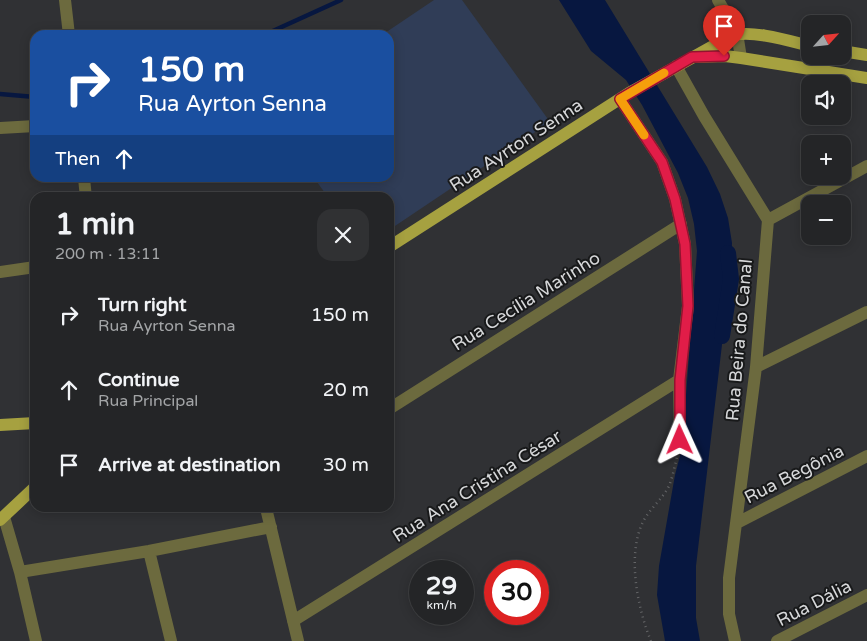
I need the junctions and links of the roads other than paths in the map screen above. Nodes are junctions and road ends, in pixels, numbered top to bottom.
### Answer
1 (65, 0) edge
2 (718, 0) edge
3 (68, 30) edge
4 (737, 34) junction
5 (801, 44) edge
6 (851, 52) edge
7 (867, 55) edge
8 (692, 57) junction
9 (741, 58) junction
10 (676, 66) junction
11 (867, 78) edge
12 (624, 96) junction
13 (30, 126) edge
14 (0, 128) edge
15 (867, 166) edge
16 (768, 220) junction
17 (681, 224) junction
18 (394, 244) edge
19 (30, 268) edge
20 (0, 272) edge
21 (867, 312) edge
22 (756, 367) junction
23 (680, 380) junction
24 (394, 406) edge
25 (30, 423) edge
26 (0, 425) edge
27 (680, 440) road end
28 (867, 456) edge
29 (30, 492) edge
30 (267, 512) edge
31 (2, 519) edge
32 (737, 523) junction
33 (271, 526) junction
34 (149, 551) junction
35 (20, 572) junction
36 (867, 595) edge
37 (293, 621) junction
38 (36, 641) edge
39 (171, 641) edge
40 (298, 641) edge
41 (735, 641) edge
42 (777, 641) edge

1 - 3 street
2 - 4 street
4 - 5 main road
4 - 8 main road, Rua Ayrton Senna
4 - 9 street
6 - 7 main road
8 - 9 main road
8 - 10 main road, Rua Ayrton Senna
9 - 11 main road
10 - 12 main road, Rua Ayrton Senna
10 - 16 street
12 - 17 street
12 - 18 main road, Rua Ayrton Senna
13 - 14 street
15 - 16 street
16 - 22 street, Rua Beira do Canal
17 - 23 street
17 - 24 street, Rua Cecília Marinho
19 - 20 street
21 - 22 street
22 - 32 street, Rua Beira do Canal
23 - 27 street
23 - 37 street, Rua Ana Cristina César
25 - 26 main road
28 - 32 street, Rua Begônia
29 - 31 main road
30 - 33 street
31 - 35 street
32 - 41 street, Rua Beira do Canal
33 - 34 street
33 - 37 street
34 - 35 street
34 - 39 street
35 - 38 street
36 - 42 street, Rua Dália
37 - 40 street

